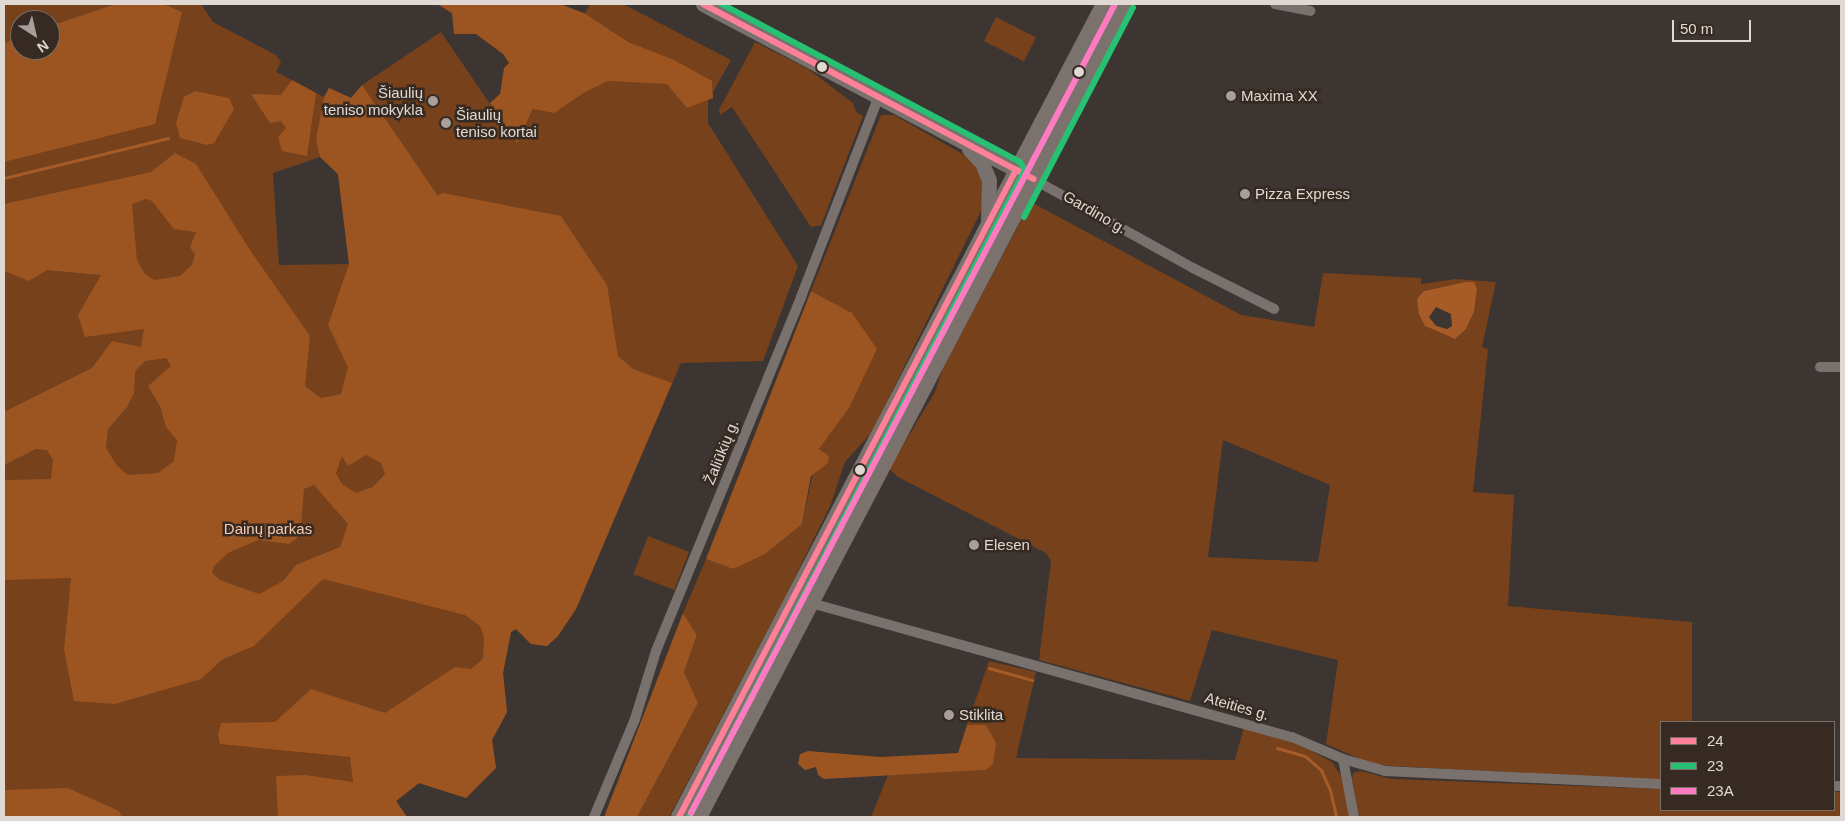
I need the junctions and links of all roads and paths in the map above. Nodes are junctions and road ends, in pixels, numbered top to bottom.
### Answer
1 (703, 4) edge
2 (1104, 4) edge
3 (1125, 4) edge
4 (1275, 4) edge
5 (1310, 11) dead end
6 (878, 98) junction
7 (961, 141) junction
8 (1016, 170) junction
9 (1034, 179) junction
10 (988, 224) junction
11 (1274, 308) dead end
12 (1820, 367) dead end
13 (1841, 368) edge
14 (794, 597) junction
15 (811, 603) junction
16 (1343, 759) junction
17 (1660, 784) edge
18 (594, 817) edge
19 (680, 817) edge
20 (699, 817) edge
21 (1354, 817) edge

1 - 6 main road, Gardino g.
2 - 8 main road
3 - 9 main road
4 - 5 street
6 - 7 main road, Gardino g.
6 - 18 street, Žaliūkių g.
7 - 8 main road, Gardino g.
7 - 10 main road
8 - 9 main road, Gardino g.
8 - 10 main road
9 - 11 street, Gardino g.
9 - 15 main road
10 - 14 main road
12 - 13 street
14 - 15 main road
14 - 19 main road
15 - 16 street, Ateities g.
15 - 20 main road
16 - 17 street, Ateities g.
16 - 21 street

